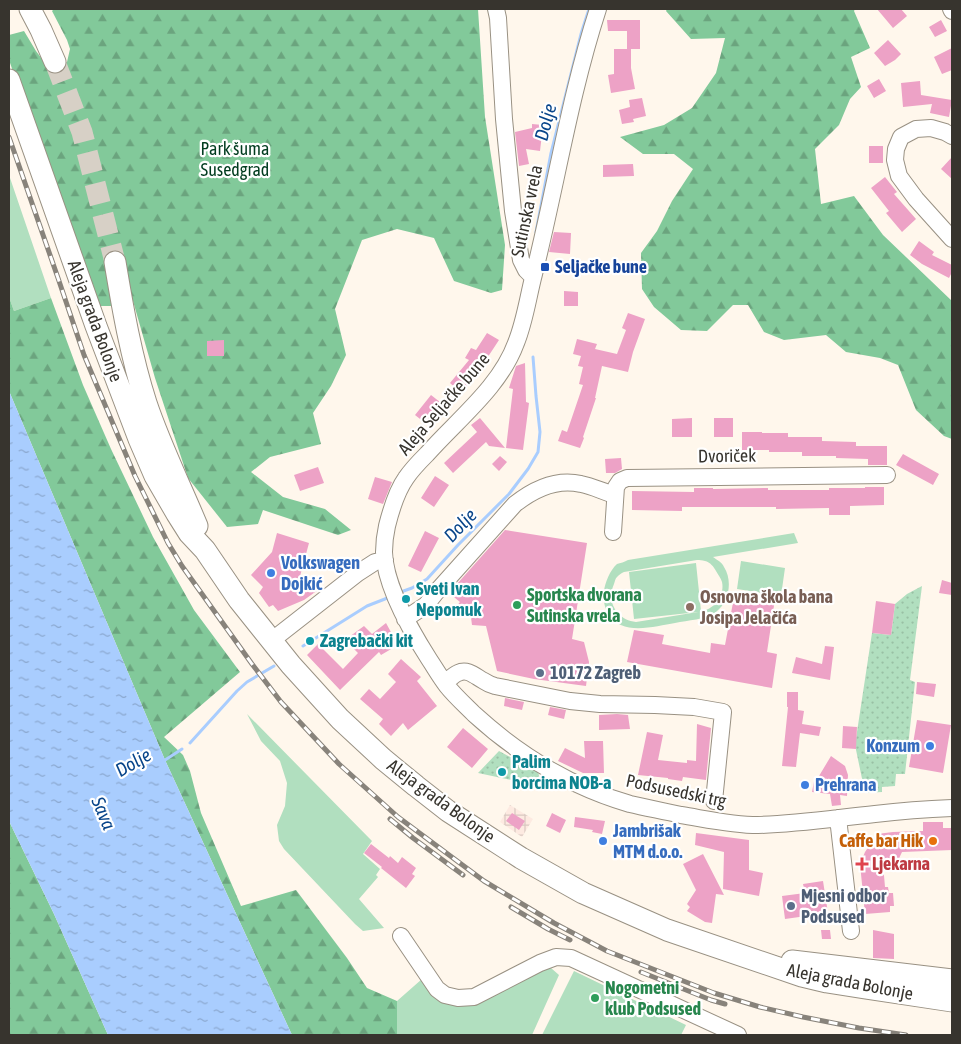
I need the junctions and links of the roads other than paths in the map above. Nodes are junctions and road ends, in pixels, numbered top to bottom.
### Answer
1 (30, 9) edge
2 (496, 9) edge
3 (598, 9) edge
4 (56, 62) tunnel mouth
5 (9, 80) edge
6 (952, 136) edge
7 (952, 240) edge
8 (115, 262) tunnel mouth
9 (533, 277) junction
10 (887, 475) dead end
11 (615, 495) junction
12 (613, 532) dead end
13 (206, 550) junction
14 (385, 560) junction
15 (405, 619) junction
16 (271, 641) junction
17 (445, 683) junction
18 (714, 801) dead end
19 (952, 808) edge
20 (838, 818) junction
21 (851, 931) dead end
22 (401, 936) dead end
23 (749, 958) junction
24 (952, 980) edge
25 (952, 1001) edge
26 (738, 1035) edge

1 - 4 main road
2 - 9 street
3 - 9 street, Sutinska vrela
5 - 13 main road, Aleja grada Bolonje
6 - 7 street
8 - 13 main road, Aleja grada Bolonje
9 - 14 street, Aleja Seljačke bune
10 - 11 street, Dvoriček
11 - 12 street
11 - 15 street
13 - 16 main road, Aleja grada Bolonje
14 - 15 street, Aleja Seljačke bune
14 - 16 street
15 - 17 street, Podsusedski trg
16 - 23 main road, Aleja grada Bolonje
17 - 18 street
17 - 20 street, Podsusedski trg
19 - 20 street, Podsusedski trg
20 - 21 street
22 - 26 street
23 - 24 main road, Aleja grada Bolonje
23 - 25 main road, Aleja grada Bolonje

